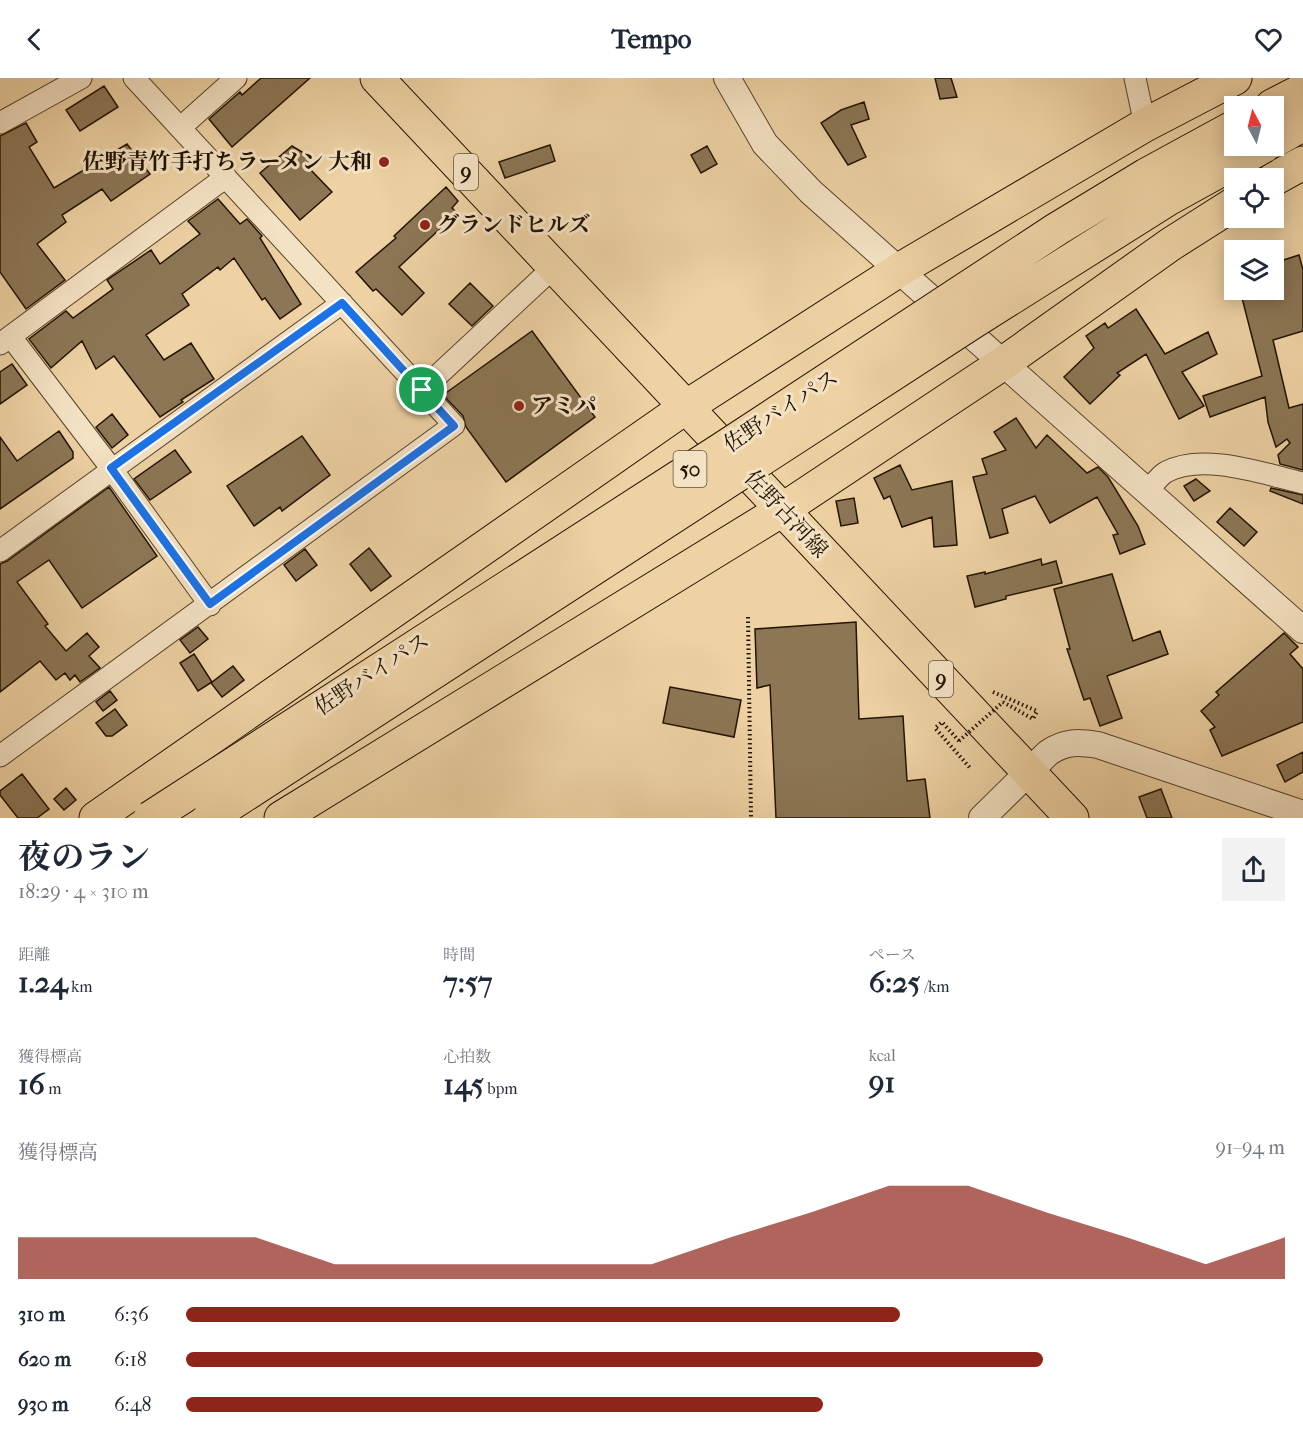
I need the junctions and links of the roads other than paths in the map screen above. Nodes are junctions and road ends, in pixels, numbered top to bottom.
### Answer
1 (81, 78) edge
2 (134, 78) edge
3 (236, 78) edge
4 (377, 78) edge
5 (727, 78) edge
6 (1135, 78) edge
7 (1235, 78) edge
8 (1303, 90) edge
9 (1284, 100) edge
10 (0, 123) edge
11 (1303, 124) edge
12 (1145, 125) junction
13 (180, 128) junction
14 (1224, 133) edge
15 (1284, 135) edge
16 (1245, 156) edge
17 (1303, 163) edge
18 (1284, 173) edge
19 (226, 177) junction
20 (1224, 210) edge
21 (555, 266) junction
22 (899, 270) junction
23 (342, 303) junction
24 (5, 340) edge
25 (1002, 364) junction
26 (422, 390) junction
27 (686, 407) junction
28 (111, 468) junction
29 (1303, 483) edge
30 (1147, 492) junction
31 (782, 510) junction
32 (0, 551) edge
33 (210, 604) junction
34 (1303, 630) edge
35 (0, 756) edge
36 (1028, 771) junction
37 (1303, 814) edge
38 (96, 818) edge
39 (150, 818) edge
40 (209, 818) edge
41 (281, 818) edge
42 (982, 818) edge
43 (1072, 818) edge

1 - 10 street
2 - 13 street
3 - 13 street
4 - 21 main road, 佐野古河線 / 9
5 - 22 street
6 - 12 street
7 - 12 main road
8 - 9 main road
11 - 15 main road
12 - 22 main road
13 - 19 street
14 - 39 main road, 佐野バイパス / 50, bridge
16 - 40 main road, 佐野バイパス / 50, bridge
17 - 18 main road
19 - 23 street
19 - 24 street
20 - 25 main road
21 - 26 street
21 - 27 main road, 佐野古河線 / 9
22 - 25 street
22 - 27 main road
23 - 26 street
23 - 28 street
24 - 28 street
25 - 30 street
25 - 31 main road
26 - 33 street
27 - 31 main road, 佐野古河線 / 9
27 - 38 main road
28 - 32 street
28 - 33 street
29 - 30 street
30 - 34 street
31 - 36 main road, 佐野古河線 / 9
31 - 41 main road
33 - 35 street
36 - 37 street
36 - 42 street
36 - 43 main road, 佐野古河線 / 9

